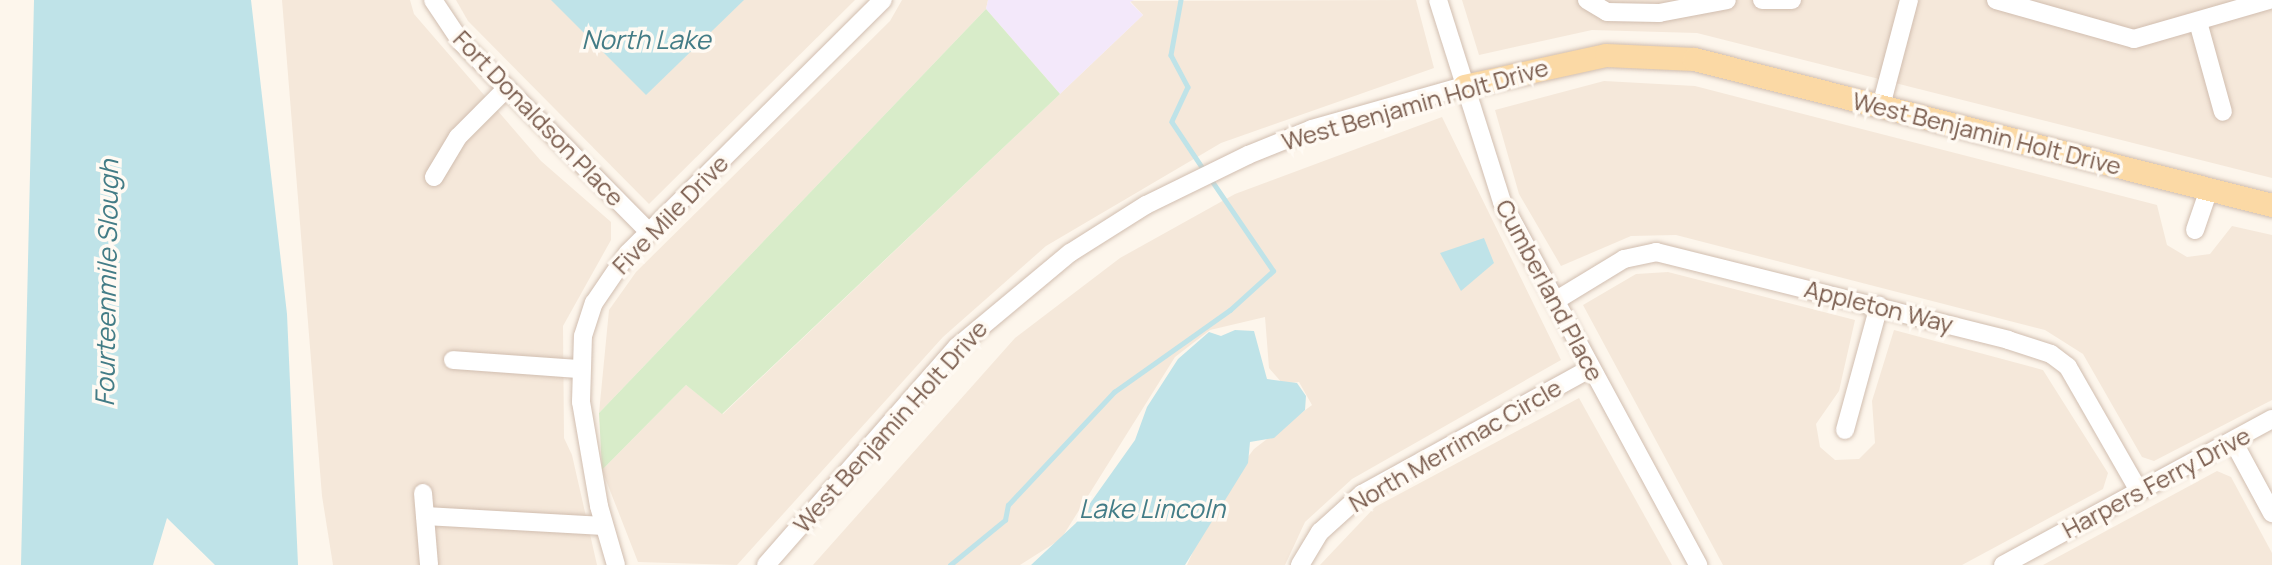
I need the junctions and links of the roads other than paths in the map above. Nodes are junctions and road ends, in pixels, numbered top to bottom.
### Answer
1 (433, 0) edge
2 (883, 0) edge
3 (1438, 0) edge
4 (1587, 0) edge
5 (1727, 0) edge
6 (1762, 0) edge
7 (1792, 0) edge
8 (1909, 0) edge
9 (1996, 0) edge
10 (2269, 0) edge
11 (2197, 22) junction
12 (1464, 86) junction
13 (507, 88) junction
14 (1881, 106) junction
15 (2223, 112) dead end
16 (434, 177) dead end
17 (2208, 189) junction
18 (2272, 205) edge
19 (2195, 230) dead end
20 (649, 233) junction
21 (1555, 302) junction
22 (1879, 306) junction
23 (453, 360) dead end
24 (1591, 368) junction
25 (580, 369) junction
26 (2272, 419) edge
27 (1846, 430) dead end
28 (2233, 441) junction
29 (2139, 491) junction
30 (423, 493) dead end
31 (2272, 513) edge
32 (425, 516) junction
33 (604, 526) junction
34 (429, 565) edge
35 (616, 565) edge
36 (766, 565) edge
37 (1300, 565) edge
38 (1698, 565) edge
39 (2003, 565) edge

1 - 13 street, Fort Donaldson Place
2 - 20 street, Five Mile Drive
3 - 12 street, Cumberland Place
4 - 5 street
6 - 7 street
8 - 14 street
9 - 11 street
10 - 11 street
11 - 15 street
12 - 14 main road, West Benjamin Holt Drive
12 - 21 street, Cumberland Place
12 - 36 street, West Benjamin Holt Drive
13 - 16 street
13 - 20 street, Fort Donaldson Place
14 - 17 main road, West Benjamin Holt Drive
17 - 18 main road, West Benjamin Holt Drive
17 - 19 street
20 - 25 street, Five Mile Drive
21 - 22 street, Appleton Way
21 - 24 street, Cumberland Place
22 - 27 street
22 - 29 street, Appleton Way
23 - 25 street
24 - 37 street, North Merrimac Circle
24 - 38 street, Cumberland Place
25 - 33 street, Five Mile Drive
26 - 28 street, Harpers Ferry Drive
28 - 29 street, Harpers Ferry Drive
28 - 31 street
29 - 39 street, Harpers Ferry Drive
30 - 32 street
32 - 33 street
32 - 34 street
33 - 35 street, Five Mile Drive

